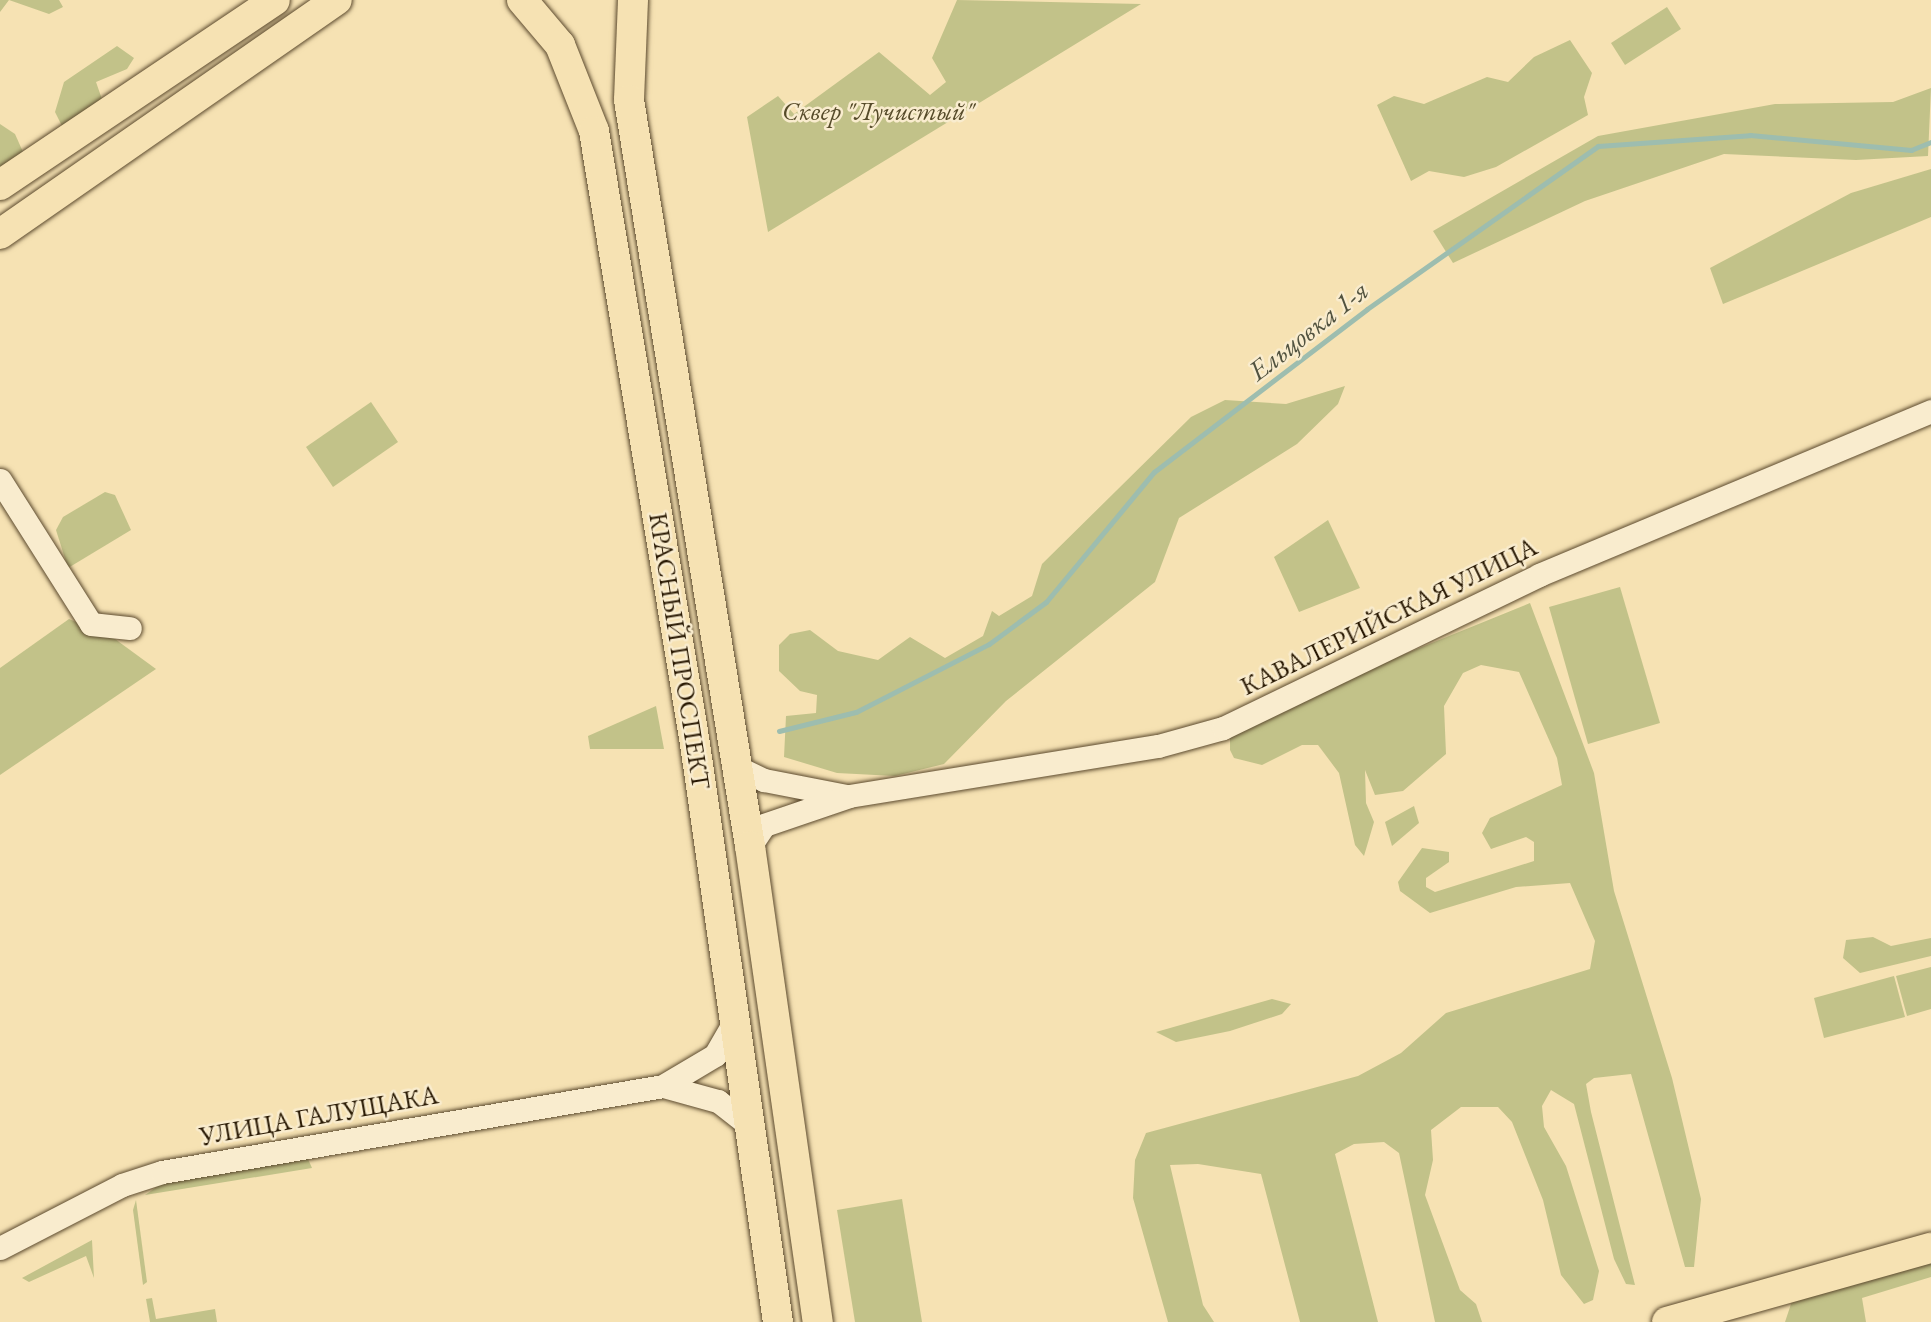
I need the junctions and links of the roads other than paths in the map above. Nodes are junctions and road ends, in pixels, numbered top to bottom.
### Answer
1 (275, 0) edge
2 (337, 0) edge
3 (522, 0) edge
4 (633, 0) edge
5 (0, 185) edge
6 (0, 234) edge
7 (1931, 411) edge
8 (0, 480) edge
9 (130, 628) dead end
10 (737, 767) junction
11 (849, 796) junction
12 (750, 846) junction
13 (735, 1021) junction
14 (663, 1086) junction
15 (750, 1126) junction
16 (0, 1248) edge
17 (1931, 1248) edge
18 (812, 1283) junction
19 (773, 1292) junction
20 (1741, 1312) edge
21 (778, 1322) edge
22 (818, 1322) edge
23 (1667, 1322) edge

1 - 5 main road
2 - 6 main road
3 - 13 main road, КРАСНЫЙ ПРОСПЕКТ
4 - 10 main road, КРАСНЫЙ ПРОСПЕКТ
7 - 11 street, КАВАЛЕРИЙСКАЯ УЛИЦА
8 - 9 street
10 - 11 street
10 - 12 main road, КРАСНЫЙ ПРОСПЕКТ
11 - 12 street
12 - 18 main road, КРАСНЫЙ ПРОСПЕКТ
13 - 14 street
13 - 15 main road, КРАСНЫЙ ПРОСПЕКТ
14 - 15 street
14 - 16 street, УЛИЦА ГАЛУЩАКА
15 - 19 main road, КРАСНЫЙ ПРОСПЕКТ
17 - 20 main road
18 - 19 main road
18 - 22 main road, КРАСНЫЙ ПРОСПЕКТ
19 - 21 main road, КРАСНЫЙ ПРОСПЕКТ
20 - 23 main road

